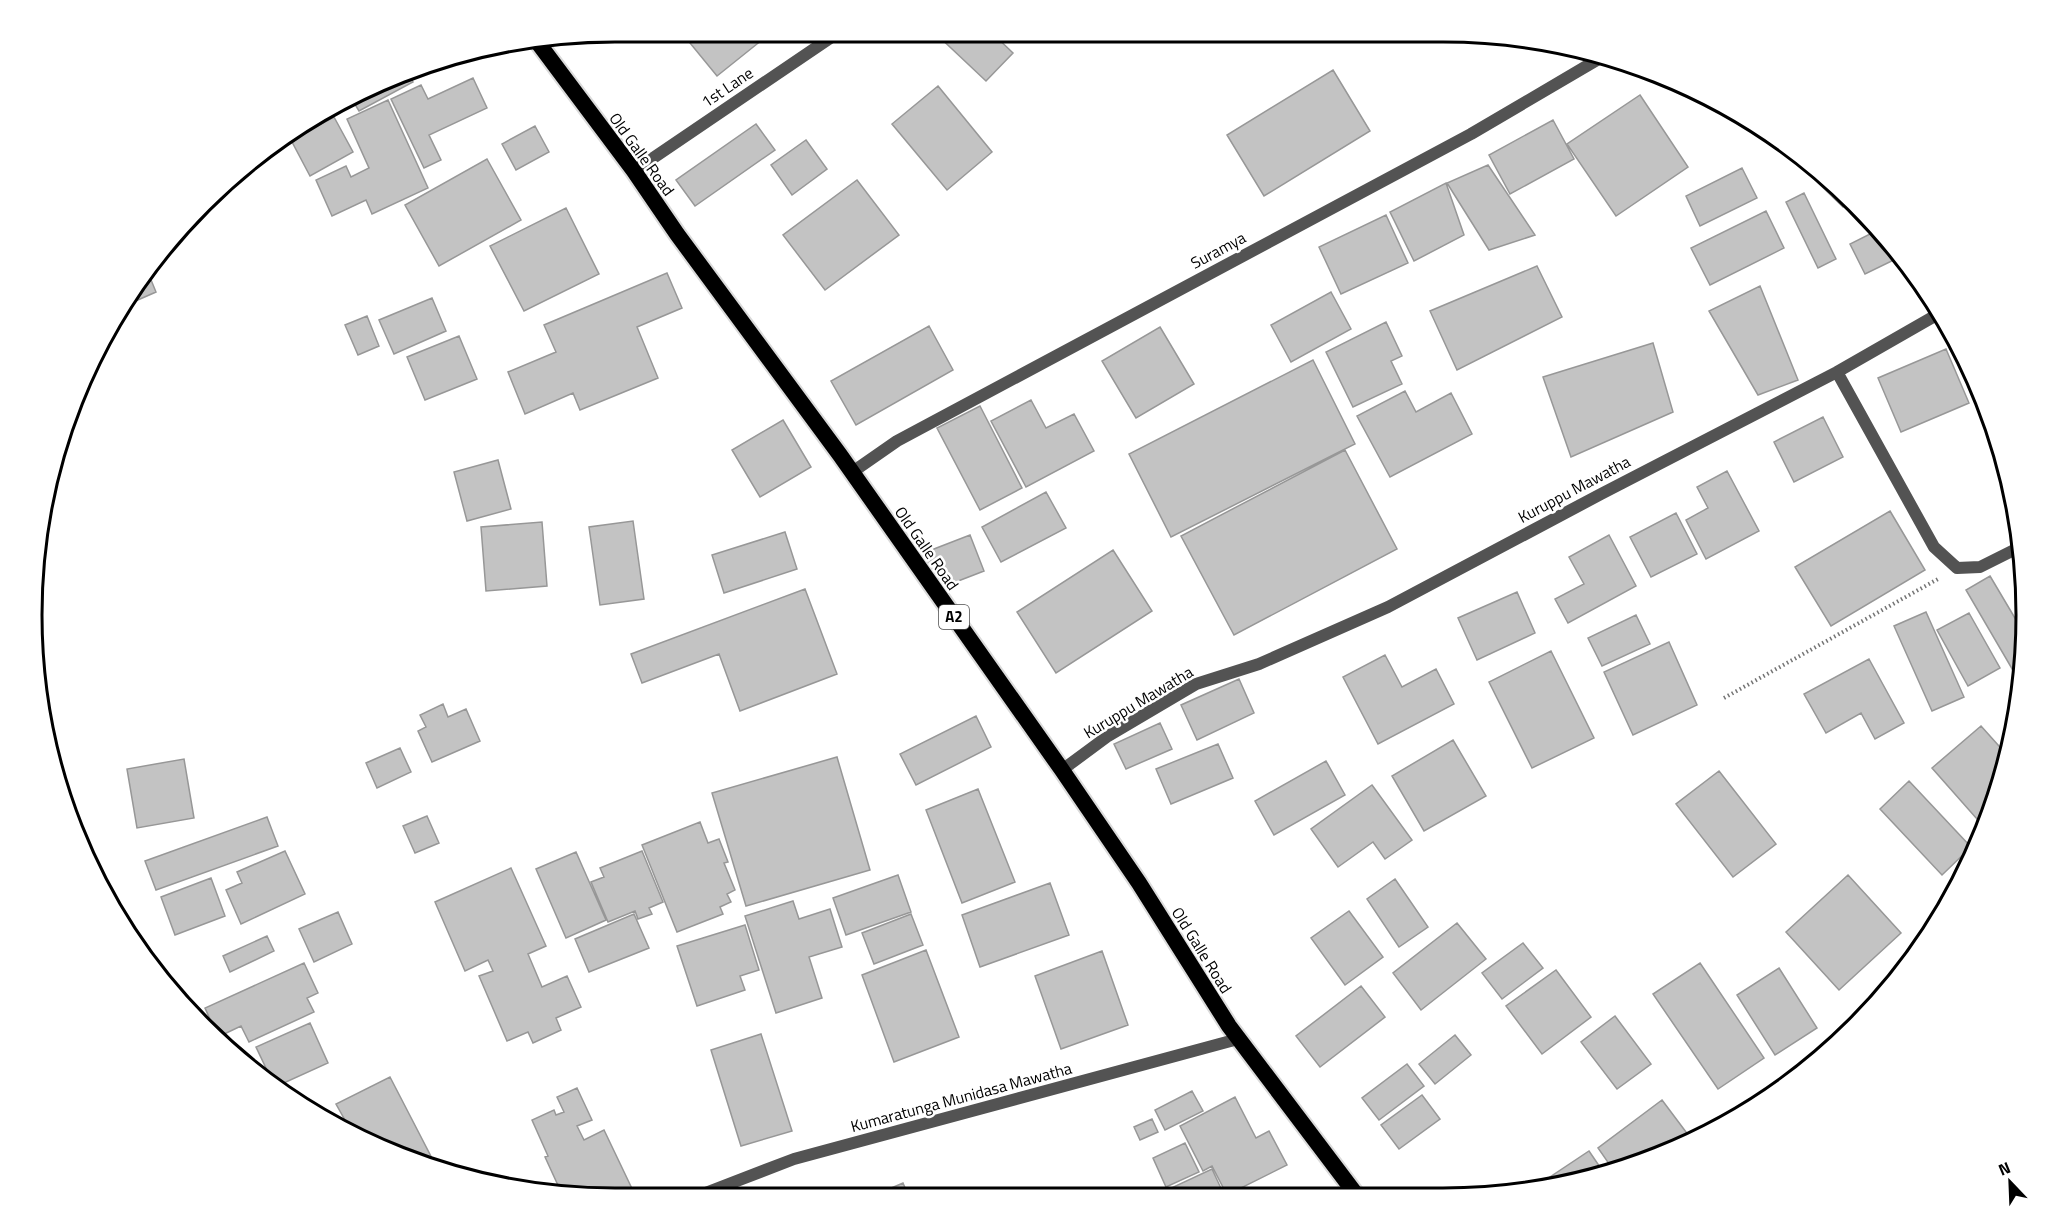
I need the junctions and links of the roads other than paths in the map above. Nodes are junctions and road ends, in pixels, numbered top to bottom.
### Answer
1 (824, 42) edge
2 (541, 47) edge
3 (1593, 62) edge
4 (634, 171) junction
5 (1932, 318) edge
6 (1837, 372) junction
7 (851, 473) junction
8 (2012, 551) edge
9 (1062, 770) junction
10 (1238, 1039) junction
11 (719, 1188) edge
12 (1351, 1188) edge

1 - 4 street, 1st Lane
2 - 4 highway, Old Galle Road / A2
3 - 7 street, Suramya
4 - 7 highway, Old Galle Road / A2
5 - 6 street, Kuruppu Mawatha
6 - 8 street
6 - 9 street, Kuruppu Mawatha
7 - 9 highway, Old Galle Road / A2
9 - 10 highway, Old Galle Road / A2
10 - 11 street, Kumaratunga Munidasa Mawatha
10 - 12 highway, Old Galle Road / A2

